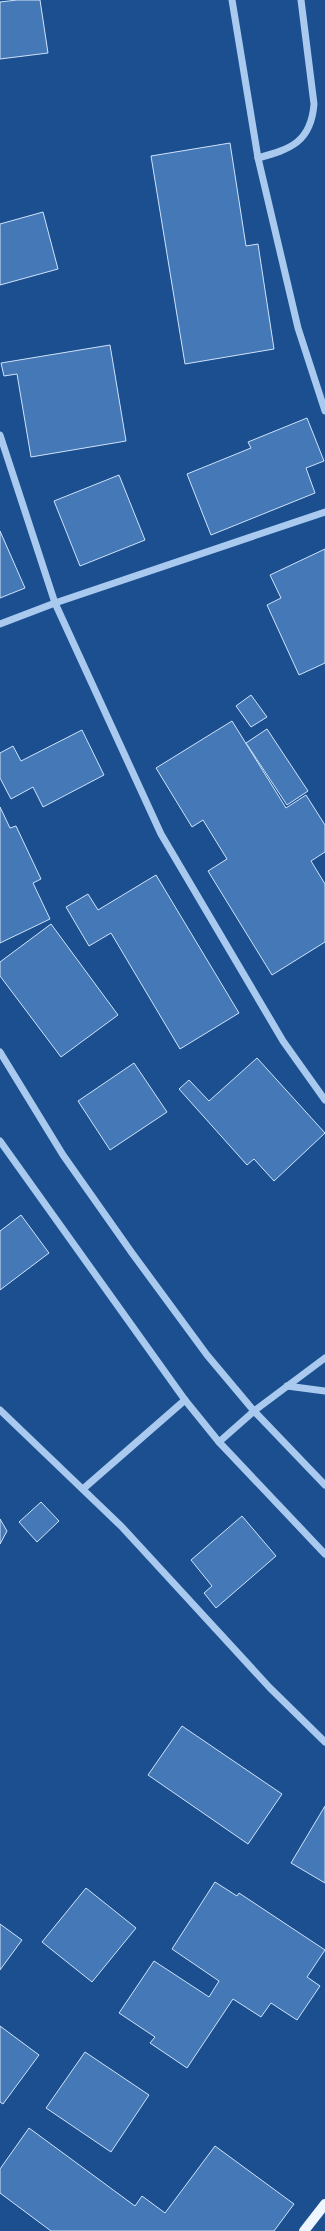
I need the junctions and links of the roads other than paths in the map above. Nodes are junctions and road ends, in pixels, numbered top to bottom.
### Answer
1 (232, 0) edge
2 (301, 0) edge
3 (258, 158) junction
4 (325, 411) edge
5 (0, 435) edge
6 (325, 512) edge
7 (55, 603) junction
8 (0, 624) edge
9 (0, 1052) edge
10 (325, 1100) edge
11 (0, 1140) edge
12 (325, 1358) edge
13 (287, 1386) junction
14 (325, 1391) edge
15 (185, 1400) junction
16 (0, 1410) edge
17 (254, 1410) junction
18 (219, 1442) junction
19 (325, 1485) edge
20 (83, 1489) junction
21 (325, 1554) edge
22 (325, 1742) edge
23 (325, 2204) edge
24 (304, 2231) edge

1 - 3 street
2 - 3 street
3 - 4 street
5 - 7 street
6 - 7 street
7 - 8 street
7 - 10 street
9 - 17 street
11 - 15 street
12 - 13 street
13 - 14 street
13 - 17 street
15 - 18 street
15 - 20 street
16 - 20 street
17 - 18 street
17 - 19 street
18 - 21 street
20 - 22 street
23 - 24 main road

